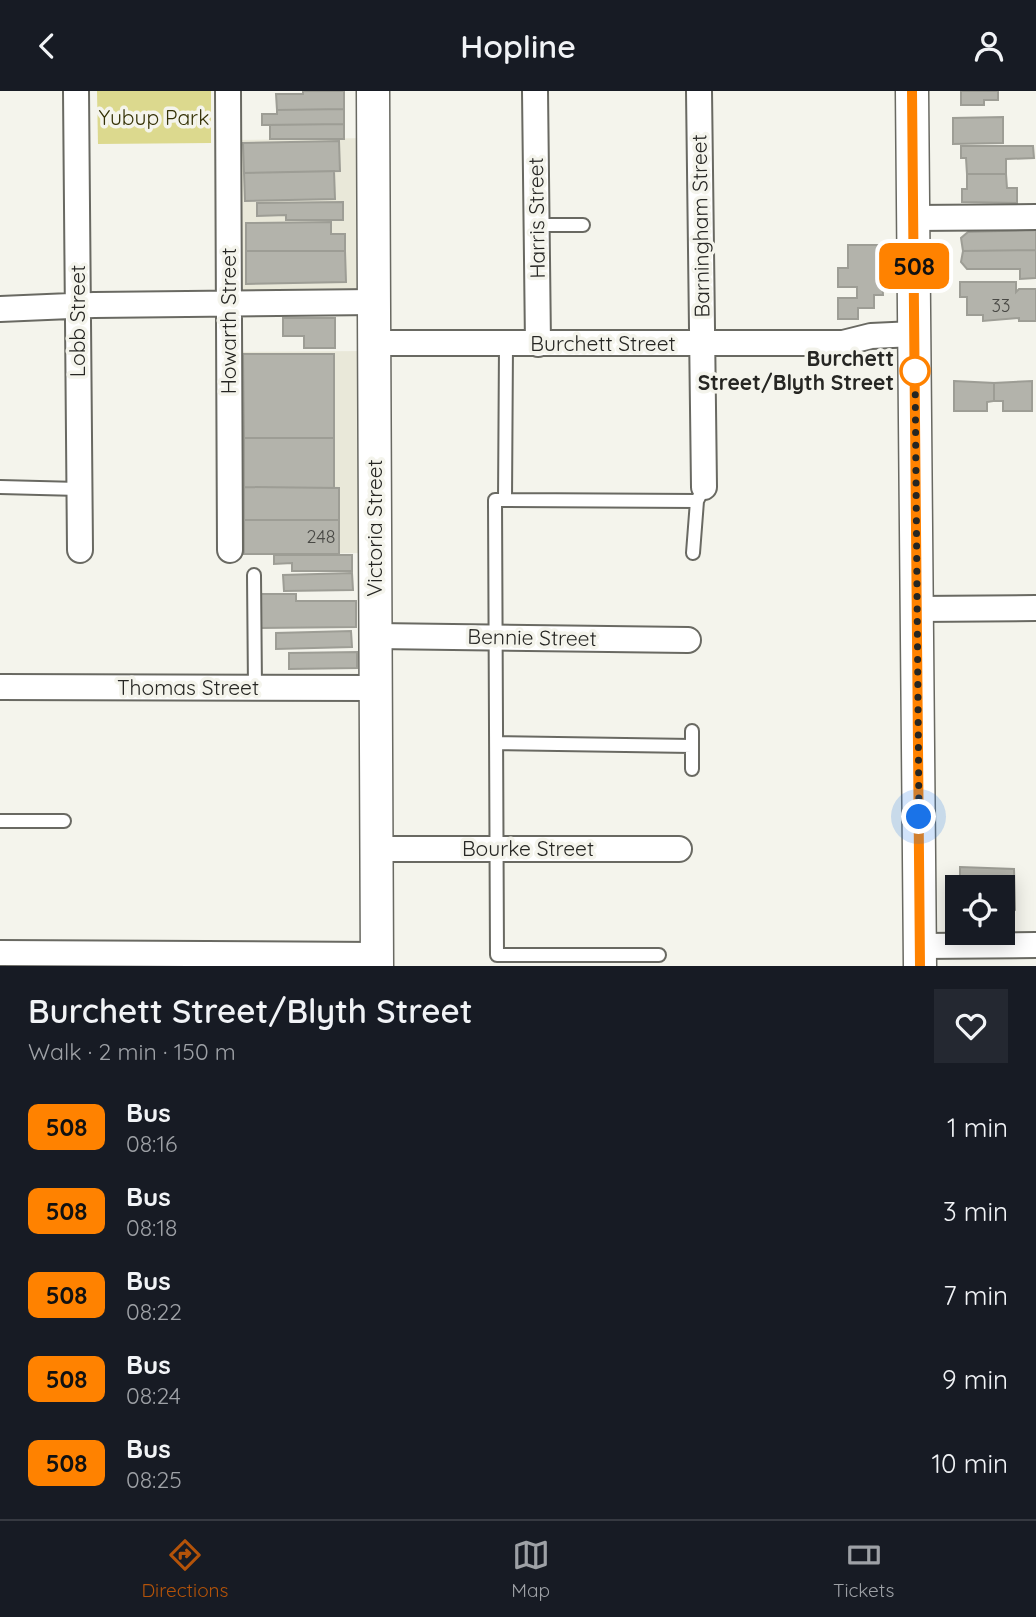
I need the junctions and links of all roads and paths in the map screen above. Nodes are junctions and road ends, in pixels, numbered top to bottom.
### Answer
1 (76, 91) edge
2 (228, 91) edge
3 (373, 91) edge
4 (536, 91) edge
5 (699, 91) edge
6 (912, 91) edge
7 (1036, 217) edge
8 (913, 218) junction
9 (537, 225) junction
10 (583, 225) dead end
11 (374, 302) junction
12 (229, 304) junction
13 (77, 307) junction
14 (0, 309) edge
15 (915, 334) junction
16 (374, 343) junction
17 (538, 344) junction
18 (506, 345) junction
19 (702, 345) junction
20 (0, 487) edge
21 (79, 489) junction
22 (700, 494) junction
23 (505, 500) junction
24 (80, 550) dead end
25 (230, 550) dead end
26 (693, 553) dead end
27 (254, 575) dead end
28 (1036, 608) edge
29 (917, 609) junction
30 (376, 636) junction
31 (495, 637) junction
32 (688, 640) dead end
33 (0, 687) edge
34 (255, 688) junction
35 (376, 688) junction
36 (692, 731) dead end
37 (497, 743) junction
38 (692, 746) junction
39 (692, 769) dead end
40 (0, 821) edge
41 (64, 821) dead end
42 (377, 849) junction
43 (497, 849) junction
44 (680, 849) dead end
45 (1036, 945) edge
46 (0, 953) edge
47 (659, 955) dead end
48 (920, 956) edge
49 (260, 960) edge
50 (377, 961) edge

1 - 13 street, Lobb Street
2 - 12 street, Howarth Street
3 - 11 street, Victoria Street
4 - 9 street, Harris Street
5 - 19 street, Barningham Street
6 - 8 street
7 - 8 street
8 - 15 street
9 - 10 lane
9 - 17 street, Harris Street
11 - 12 street
11 - 16 street, Victoria Street
12 - 13 street
12 - 25 street, Howarth Street
13 - 14 street
13 - 21 street, Lobb Street
15 - 19 street, Burchett Street
15 - 29 street
16 - 18 street, Burchett Street
16 - 30 street, Victoria Street
17 - 18 street, Burchett Street
17 - 19 street, Burchett Street
18 - 23 lane
19 - 22 street, Barningham Street
20 - 21 lane
21 - 24 street, Lobb Street
22 - 23 lane
22 - 26 lane
23 - 31 lane
27 - 34 lane
28 - 29 street
29 - 48 street
30 - 31 street, Bennie Street
30 - 35 street, Victoria Street
31 - 32 street, Bennie Street
31 - 37 lane
33 - 34 street, Thomas Street
34 - 35 street, Thomas Street
35 - 42 street, Victoria Street
36 - 38 lane
37 - 38 lane
37 - 43 lane
38 - 39 lane
40 - 41 lane
42 - 43 street, Bourke Street
42 - 50 street, Victoria Street
43 - 44 street, Bourke Street
43 - 47 lane
45 - 48 street
46 - 49 street
49 - 50 street

